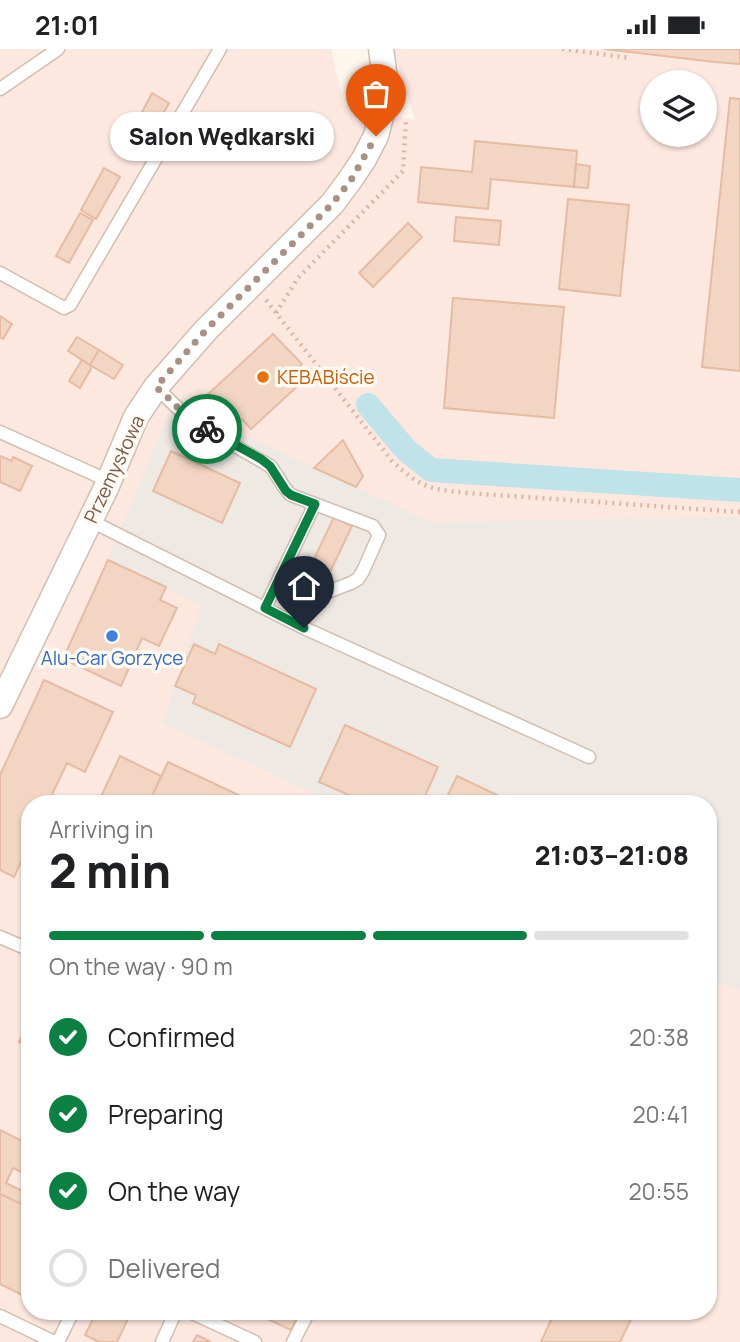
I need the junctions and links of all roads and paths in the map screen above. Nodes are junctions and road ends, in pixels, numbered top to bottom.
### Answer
1 (58, 49) edge
2 (220, 49) edge
3 (381, 49) edge
4 (562, 49) edge
5 (630, 58) dead end
6 (0, 89) edge
7 (0, 273) edge
8 (253, 283) junction
9 (156, 387) junction
10 (0, 432) edge
11 (109, 481) junction
12 (315, 504) junction
13 (740, 512) edge
14 (91, 521) junction
15 (281, 576) junction
16 (265, 608) junction
17 (0, 706) edge
18 (589, 757) dead end
19 (0, 936) edge
20 (21, 946) edge
21 (0, 1316) edge
22 (68, 1320) edge
23 (172, 1320) edge
24 (207, 1320) edge
25 (304, 1320) edge
26 (56, 1342) edge
27 (162, 1342) edge
28 (255, 1342) edge
29 (293, 1342) edge

1 - 6 lane
2 - 7 lane
3 - 8 street, Przemysłowa
4 - 5 path
8 - 9 street, Przemysłowa
8 - 13 path
9 - 11 street, Przemysłowa
9 - 12 lane
10 - 11 lane
11 - 14 street, Przemysłowa
12 - 15 lane
12 - 15 lane
14 - 16 lane
14 - 17 street, Przemysłowa
15 - 16 lane
16 - 18 lane
19 - 20 lane
21 - 26 lane
22 - 26 lane
23 - 27 lane
24 - 28 lane
25 - 29 lane

